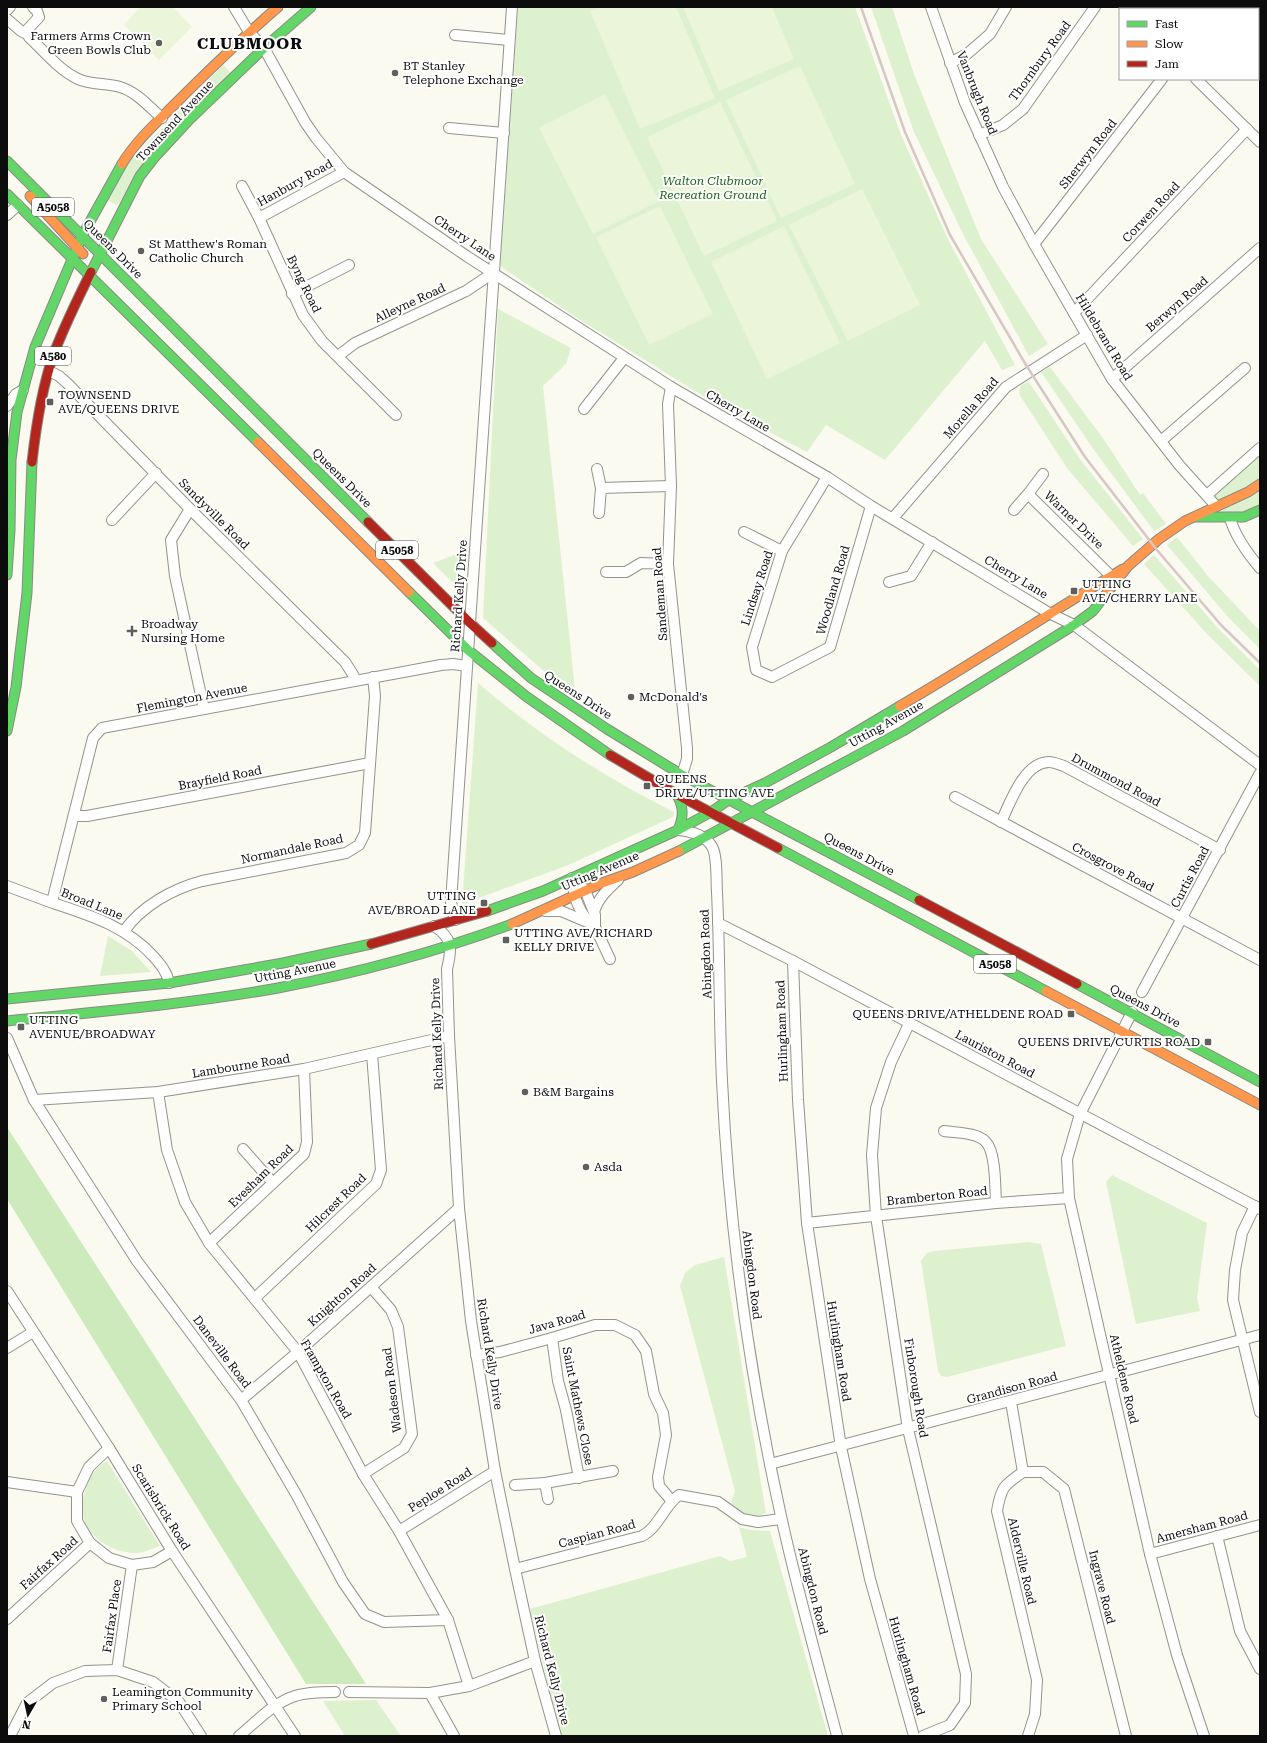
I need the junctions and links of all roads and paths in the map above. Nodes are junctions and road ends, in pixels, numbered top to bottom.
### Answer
1 (10, 7) edge
2 (33, 7) edge
3 (234, 7) edge
4 (278, 7) edge
5 (311, 7) edge
6 (512, 7) edge
7 (931, 7) edge
8 (1006, 7) edge
9 (1095, 7) edge
10 (7, 10) edge
11 (7, 19) edge
12 (249, 32) junction
13 (27, 34) junction
14 (456, 36) dead end
15 (509, 40) junction
16 (264, 48) junction
17 (950, 63) junction
18 (1161, 80) edge
19 (1197, 80) edge
20 (162, 118) junction
21 (450, 128) dead end
22 (1247, 129) junction
23 (504, 133) junction
24 (979, 135) junction
25 (1260, 142) edge
26 (7, 161) edge
27 (7, 172) edge
28 (344, 172) junction
29 (242, 186) dead end
30 (1003, 187) joint
31 (7, 194) edge
32 (18, 204) junction
33 (7, 215) edge
34 (259, 218) junction
35 (82, 236) junction
36 (1034, 244) junction
37 (78, 246) junction
38 (1260, 248) edge
39 (100, 253) junction
40 (73, 258) junction
41 (349, 265) dead end
42 (493, 273) junction
43 (89, 274) junction
44 (292, 294) junction
45 (1074, 313) junction
46 (1087, 335) junction
47 (338, 356) junction
48 (624, 358) junction
49 (1245, 368) dead end
50 (49, 371) junction
51 (1112, 379) junction
52 (671, 388) junction
53 (23, 390) junction
54 (7, 406) edge
55 (584, 409) dead end
56 (396, 415) dead end
57 (1161, 441) junction
58 (1260, 448) edge
59 (597, 469) dead end
60 (156, 473) junction
61 (1043, 474) dead end
62 (827, 477) junction
63 (1260, 484) edge
64 (671, 486) junction
65 (601, 488) junction
66 (1028, 494) junction
67 (1207, 495) junction
68 (871, 506) junction
69 (1216, 506) junction
70 (190, 509) junction
71 (1014, 510) dead end
72 (1260, 510) edge
73 (599, 513) dead end
74 (1193, 517) junction
75 (1219, 517) junction
76 (893, 518) junction
77 (1230, 518) junction
78 (112, 520) dead end
79 (744, 532) dead end
80 (932, 542) junction
81 (782, 551) junction
82 (668, 564) junction
83 (1260, 568) edge
84 (606, 572) dead end
85 (7, 575) edge
86 (1114, 578) junction
87 (889, 582) dead end
88 (1050, 613) junction
89 (470, 623) junction
90 (1074, 625) junction
91 (468, 650) junction
92 (466, 666) junction
93 (756, 670) joint
94 (373, 677) junction
95 (356, 680) junction
96 (204, 709) junction
97 (7, 731) edge
98 (370, 763) junction
99 (1260, 765) edge
100 (1260, 773) edge
101 (682, 774) junction
102 (676, 794) junction
103 (955, 798) dead end
104 (730, 799) junction
105 (753, 810) junction
106 (711, 812) junction
107 (74, 816) junction
108 (731, 822) junction
109 (1001, 822) junction
110 (678, 830) junction
111 (703, 838) junction
112 (1220, 850) junction
113 (621, 877) junction
114 (572, 878) junction
115 (7, 886) edge
116 (585, 890) junction
117 (574, 896) junction
118 (52, 902) junction
119 (541, 911) junction
120 (594, 912) junction
121 (1182, 919) junction
122 (455, 920) junction
123 (718, 923) junction
124 (591, 924) junction
125 (434, 926) junction
126 (124, 931) junction
127 (450, 945) junction
128 (437, 949) junction
129 (610, 959) dead end
130 (1260, 960) edge
131 (793, 961) junction
132 (447, 969) junction
133 (169, 983) junction
134 (1142, 992) dead end
135 (7, 999) edge
136 (1132, 1012) junction
137 (7, 1021) edge
138 (910, 1024) junction
139 (1122, 1032) junction
140 (448, 1036) junction
141 (7, 1038) edge
142 (372, 1054) junction
143 (304, 1070) junction
144 (1260, 1082) edge
145 (158, 1092) junction
146 (34, 1100) junction
147 (1260, 1105) edge
148 (1080, 1114) junction
149 (944, 1131) dead end
150 (243, 1149) dead end
151 (273, 1183) junction
152 (1069, 1198) junction
153 (996, 1203) junction
154 (1257, 1207) edge
155 (459, 1208) junction
156 (876, 1216) junction
157 (807, 1223) junction
158 (209, 1243) junction
159 (371, 1287) junction
160 (7, 1291) edge
161 (255, 1298) junction
162 (33, 1332) junction
163 (1260, 1335) edge
164 (552, 1338) junction
165 (1243, 1341) junction
166 (7, 1348) edge
167 (298, 1352) junction
168 (476, 1355) junction
169 (1109, 1374) junction
170 (241, 1400) junction
171 (1011, 1402) junction
172 (1260, 1412) edge
173 (908, 1428) junction
174 (841, 1447) junction
175 (108, 1448) junction
176 (770, 1464) junction
177 (495, 1471) junction
178 (613, 1471) dead end
179 (1023, 1472) junction
180 (363, 1474) junction
181 (579, 1478) junction
182 (7, 1482) edge
183 (545, 1483) junction
184 (515, 1485) dead end
185 (77, 1492) junction
186 (548, 1499) dead end
187 (671, 1500) junction
188 (781, 1519) junction
189 (1260, 1525) edge
190 (399, 1531) junction
191 (1217, 1536) junction
192 (90, 1543) junction
193 (172, 1551) junction
194 (1150, 1554) junction
195 (132, 1565) junction
196 (515, 1569) junction
197 (7, 1619) edge
198 (448, 1620) junction
199 (534, 1661) junction
200 (118, 1670) junction
201 (1260, 1670) edge
202 (470, 1686) junction
203 (335, 1692) dead end
204 (349, 1692) dead end
205 (430, 1693) junction
206 (275, 1706) junction
207 (10, 1736) edge
208 (201, 1736) edge
209 (239, 1736) edge
210 (294, 1736) edge
211 (454, 1736) edge
212 (556, 1736) edge
213 (837, 1736) edge
214 (914, 1736) edge
215 (923, 1736) edge
216 (1028, 1736) edge
217 (1126, 1736) edge
218 (1204, 1736) edge

1 - 10 street
2 - 13 street
3 - 12 street, Cherry Lane
4 - 12 main road, A580
5 - 16 main road, A580
6 - 15 street, Richard Kelly Drive
7 - 17 street, Vanbrugh Road
8 - 17 street
9 - 24 street, Thornbury Road
11 - 13 street
12 - 16 street, Cherry Lane
12 - 20 main road, Townsend Avenue / A580
13 - 20 street
14 - 15 street
15 - 23 street, Richard Kelly Drive
16 - 28 street, Cherry Lane
16 - 39 main road, Townsend Avenue / A580
17 - 24 street, Vanbrugh Road
18 - 36 street, Sherwyn Road
19 - 22 street
20 - 35 main road, Townsend Avenue / A580
21 - 23 street
22 - 25 street
22 - 45 street, Corwen Road
23 - 42 street, Richard Kelly Drive
24 - 30 street, Vanbrugh Road
26 - 35 main road, Queens Drive / A5058
27 - 37 main road
28 - 34 street, Hanbury Road
28 - 42 street, Cherry Lane
29 - 34 street, Byng Road
30 - 36 street, Hildebrand Road
31 - 32 main road, A5058
32 - 33 street
32 - 40 main road, A5058
34 - 44 street, Byng Road
35 - 37 main road, Townsend Avenue / A580
35 - 39 main road, Queens Drive / A5058
36 - 45 street, Hildebrand Road
37 - 40 main road, Townsend Avenue / A580
37 - 43 main road
38 - 51 street, Berwyn Road
39 - 43 main road, Townsend Avenue / A580
39 - 89 main road, Queens Drive / A5058
40 - 43 main road, A5058
40 - 53 main road, Townsend Avenue / A580
41 - 44 street
42 - 47 street, Alleyne Road
42 - 48 street, Cherry Lane
42 - 89 street, Richard Kelly Drive
43 - 50 main road, Townsend Avenue / A580
43 - 91 main road, A5058
44 - 47 street, Byng Road
45 - 46 street, Hildebrand Road
46 - 51 street, Hildebrand Road
46 - 76 street, Morella Road
47 - 56 street, Byng Road
48 - 52 street, Cherry Lane
48 - 55 street
49 - 57 street
50 - 60 street, Sandyville Road
50 - 97 main road, Townsend Avenue / A580
51 - 57 street, Hildebrand Road
52 - 62 street, Cherry Lane
52 - 64 street, Sandeman Road
53 - 54 street
53 - 85 main road, Townsend Avenue / A580
57 - 67 street, Hildebrand Road
58 - 67 street
59 - 65 street
60 - 70 street, Sandyville Road
60 - 78 street
61 - 66 street
62 - 68 street, Cherry Lane
62 - 81 street, Lindsay Road
63 - 69 main road, Utting Avenue
64 - 65 street
64 - 82 street, Sandeman Road
65 - 73 street
66 - 71 street, Warner Drive
66 - 86 street, Warner Drive
67 - 69 street, Hildebrand Road
68 - 76 street, Cherry Lane
68 - 93 street, Woodland Road
69 - 74 main road, Utting Avenue
69 - 75 main road
70 - 95 street, Sandyville Road
70 - 96 street
72 - 77 main road
74 - 75 main road
74 - 86 main road, Utting Avenue
75 - 77 main road
76 - 80 street, Cherry Lane
77 - 83 street
79 - 81 street
80 - 87 street
80 - 88 street, Cherry Lane
81 - 93 street, Lindsay Road
82 - 84 street
82 - 101 street, Sandeman Road
86 - 88 main road, Utting Avenue
86 - 90 main road, Utting Avenue
88 - 90 street, Cherry Lane
88 - 104 main road, Utting Avenue
89 - 91 street, Richard Kelly Drive
89 - 101 main road, Queens Drive / A5058
90 - 99 street, Cherry Lane
90 - 105 main road, Utting Avenue
91 - 92 street, Richard Kelly Drive
91 - 102 main road, A5058
92 - 94 street, Flemington Avenue
92 - 122 street, Richard Kelly Drive
94 - 95 street, Flemington Avenue
94 - 98 street, Normandale Road
95 - 96 street, Flemington Avenue
96 - 107 street, Flemington Avenue
98 - 107 street, Brayfield Road
98 - 126 street, Normandale Road
100 - 112 street, Curtis Road
101 - 104 main road, Queens Drive / A5058
102 - 106 main road, A5058
102 - 110 main road
103 - 109 street, Crosgrove Road
104 - 105 main road, Queens Drive / A5058
104 - 106 main road, Utting Avenue
105 - 108 main road, Utting Avenue
105 - 136 main road, Queens Drive / A5058
106 - 108 main road, A5058
106 - 110 main road, Utting Avenue
107 - 118 street, Flemington Avenue
108 - 111 main road, Utting Avenue
108 - 139 main road, A5058
109 - 112 street, Drummond Road
109 - 121 street, Crosgrove Road
110 - 111 street
110 - 114 main road, Utting Avenue
111 - 113 main road, Utting Avenue
111 - 123 street, Abingdon Road
112 - 121 street, Curtis Road
113 - 116 main road, Utting Avenue
113 - 120 street
114 - 116 street
114 - 117 street
114 - 122 main road, Utting Avenue
115 - 118 street, Broad Lane
116 - 117 main road, Utting Avenue
116 - 120 street
117 - 119 main road, Utting Avenue
117 - 124 street
118 - 126 street, Broad Lane
119 - 124 street
119 - 127 main road, Utting Avenue
120 - 124 street
121 - 130 street, Crosgrove Road
121 - 134 street, Curtis Road
122 - 125 main road, Utting Avenue
123 - 131 street, Lauriston Road
123 - 176 street, Abingdon Road
124 - 129 street
125 - 127 street
125 - 133 main road, Utting Avenue
126 - 133 street, Broad Lane
127 - 128 main road, Utting Avenue
127 - 132 street, Richard Kelly Drive
128 - 132 street, Richard Kelly Drive
128 - 137 main road, Utting Avenue
131 - 138 street, Lauriston Road
131 - 157 street, Hurlingham Road
132 - 140 street, Richard Kelly Drive
133 - 135 main road, Utting Avenue
136 - 139 street
136 - 144 main road, Queens Drive / A5058
138 - 148 street, Lauriston Road
138 - 156 street, Finborough Road
139 - 147 main road, A5058
139 - 148 street, Atheldene Road
140 - 142 street, Lambourne Road
140 - 155 street, Richard Kelly Drive
141 - 146 street, Daneville Road
142 - 143 street, Lambourne Road
142 - 161 street, Hilcrest Road
143 - 145 street, Lambourne Road
143 - 151 street, Evesham Road
145 - 146 street, Lambourne Road
145 - 158 street, Frampton Road
146 - 170 street, Daneville Road
148 - 152 street, Atheldene Road
148 - 154 street, Lauriston Road
149 - 153 street
150 - 151 street
151 - 158 street, Evesham Road
152 - 153 street, Bramberton Road
152 - 169 street, Atheldene Road
153 - 156 street, Bramberton Road
154 - 165 street
155 - 159 street, Knighton Road
155 - 168 street, Richard Kelly Drive
156 - 157 street, Bramberton Road
156 - 173 street, Finborough Road
157 - 174 street, Hurlingham Road
158 - 161 street, Frampton Road
159 - 167 street, Knighton Road
159 - 180 street, Wadeson Road
160 - 162 street, Scarisbrick Road
161 - 167 street, Frampton Road
162 - 166 street
162 - 175 street, Scarisbrick Road
163 - 165 street, Grandison Road
164 - 168 street, Java Road
164 - 181 street, Saint Mathews Close
164 - 187 street, Java Road
165 - 169 street, Grandison Road
165 - 172 street
167 - 170 street, Knighton Road
167 - 180 street, Frampton Road
168 - 177 street, Richard Kelly Drive
169 - 171 street, Grandison Road
169 - 194 street, Atheldene Road
170 - 198 street, Daneville Road
171 - 173 street, Grandison Road
171 - 179 street
173 - 174 street, Grandison Road
173 - 215 street, Finborough Road
174 - 176 street, Grandison Road
174 - 214 street, Hurlingham Road
175 - 185 street
175 - 193 street, Scarisbrick Road
176 - 188 street, Abingdon Road
177 - 190 street, Peploe Road
177 - 196 street, Richard Kelly Drive
178 - 181 street, Saint Mathews Close
179 - 216 street, Alderville Road
179 - 217 street, Ingrave Road
180 - 190 street, Frampton Road
181 - 183 street, Saint Mathews Close
182 - 185 street
183 - 184 street, Saint Mathews Close
183 - 186 street
185 - 192 street
187 - 188 street
187 - 196 street, Caspian Road
188 - 213 street, Abingdon Road
189 - 191 street, Amersham Road
190 - 198 street, Frampton Road
191 - 194 street, Amersham Road
191 - 201 street
192 - 195 street
192 - 197 street, Fairfax Road
193 - 195 street
193 - 206 street, Scarisbrick Road
194 - 218 street, Atheldene Road
195 - 200 street, Fairfax Place
196 - 199 street, Richard Kelly Drive
198 - 202 street, Frampton Road
199 - 202 street
199 - 212 street, Richard Kelly Drive
200 - 207 street
200 - 208 street
202 - 205 street
203 - 206 street
204 - 205 street
205 - 211 street
206 - 209 street
206 - 210 street, Scarisbrick Road

